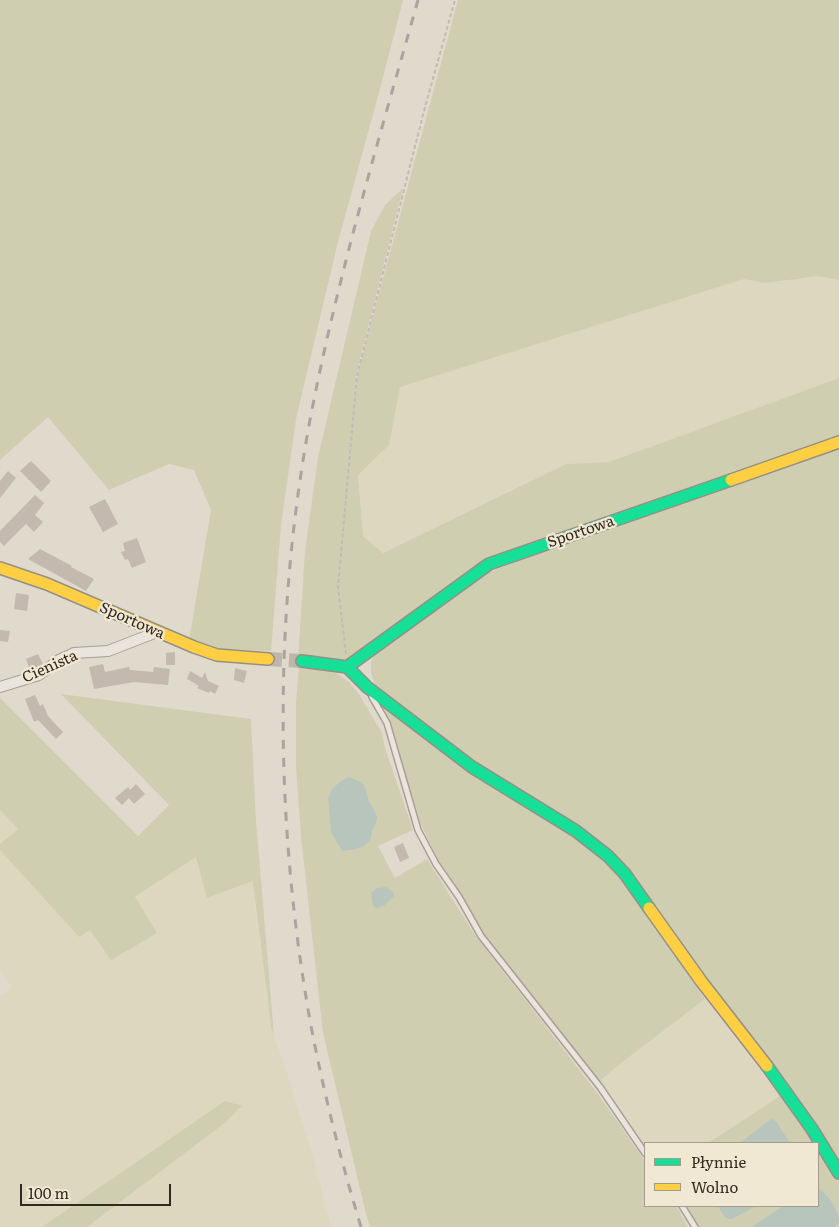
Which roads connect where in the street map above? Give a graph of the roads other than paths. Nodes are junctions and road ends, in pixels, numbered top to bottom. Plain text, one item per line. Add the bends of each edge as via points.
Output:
1 (839, 442) edge
2 (0, 568) edge
3 (157, 632) junction
4 (268, 659) tunnel mouth
5 (302, 661) tunnel mouth
6 (347, 667) junction
7 (0, 687) edge
8 (367, 688) junction
9 (644, 1151) edge
10 (839, 1173) edge
11 (683, 1207) edge
12 (695, 1227) edge

1 - 6 street, Sportowa via 489,564
2 - 3 street, Sportowa via 47,584
3 - 4 street, Sportowa via 217,655
3 - 7 street, Cienista via 108,651 74,653 39,675
5 - 6 street
6 - 8 street
8 - 9 lane via 387,723 418,830 436,864 481,936 600,1087
8 - 10 street via 472,767 576,831 608,856 625,874 701,981 774,1075
11 - 12 lane

